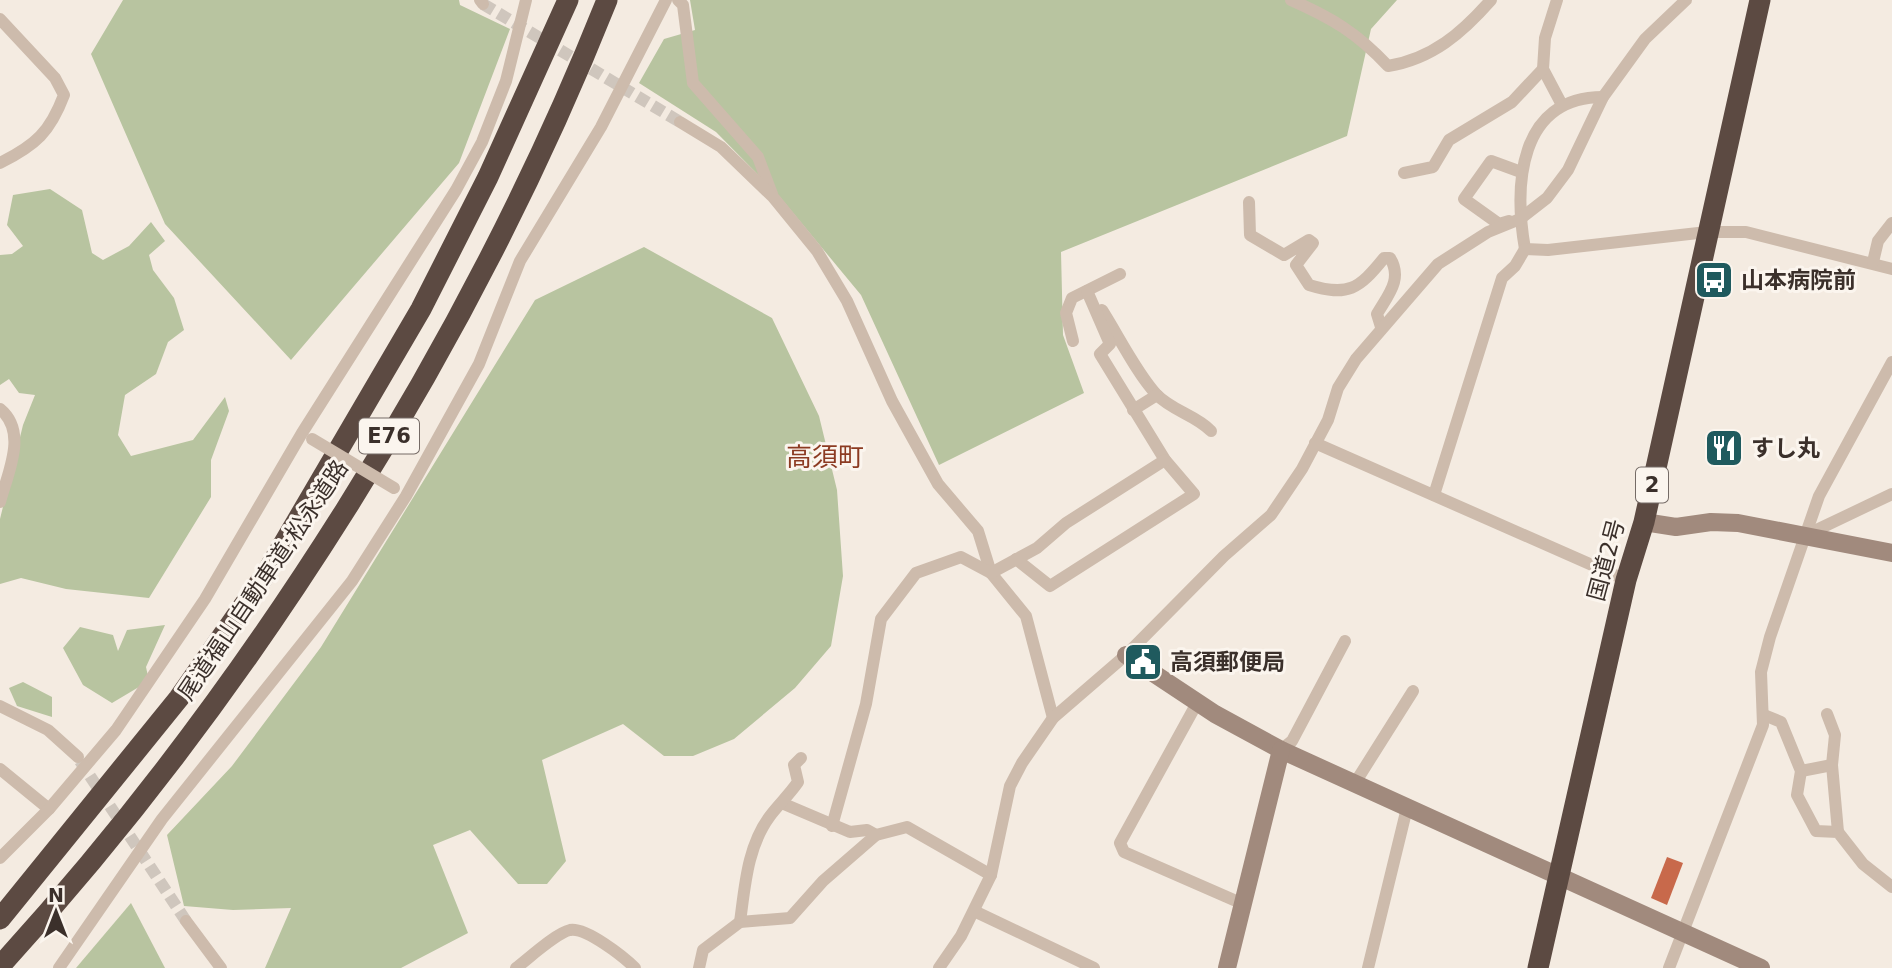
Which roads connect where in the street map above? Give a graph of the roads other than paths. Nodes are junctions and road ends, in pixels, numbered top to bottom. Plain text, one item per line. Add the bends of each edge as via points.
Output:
1 (526, 0) edge
2 (568, 0) edge
3 (607, 0) edge
4 (666, 0) edge
5 (678, 0) edge
6 (1291, 0) edge
7 (1491, 0) edge
8 (1557, 0) edge
9 (1686, 0) edge
10 (1760, 0) edge
11 (0, 19) edge
12 (1544, 69) junction
13 (1602, 97) junction
14 (1562, 105) junction
15 (680, 122) tunnel mouth
16 (0, 163) edge
17 (1521, 172) junction
18 (1405, 173) dead end
19 (774, 197) junction
20 (1250, 202) dead end
21 (1520, 219) junction
22 (1892, 223) edge
23 (1707, 232) junction
24 (1524, 249) junction
25 (1873, 262) junction
26 (1892, 269) edge
27 (1120, 274) dead end
28 (1091, 290) junction
29 (1381, 327) junction
30 (1073, 341) dead end
31 (1892, 362) edge
32 (1157, 395) junction
33 (0, 409) edge
34 (1133, 410) junction
35 (1211, 431) dead end
36 (307, 436) junction
37 (1315, 443) junction
38 (1165, 460) junction
39 (1892, 494) edge
40 (1434, 495) junction
41 (406, 496) junction
42 (0, 502) edge
43 (1644, 522) junction
44 (1806, 535) junction
45 (1892, 554) edge
46 (1016, 559) junction
47 (991, 573) junction
48 (1626, 580) junction
49 (1345, 641) dead end
50 (1126, 655) junction
51 (1413, 691) dead end
52 (1197, 703) junction
53 (3, 714) edge
54 (1827, 714) dead end
55 (1764, 715) junction
56 (1053, 718) junction
57 (1281, 750) junction
58 (78, 757) tunnel mouth
59 (801, 758) dead end
60 (1832, 765) junction
61 (0, 769) edge
62 (1801, 771) junction
63 (1355, 782) junction
64 (784, 804) junction
65 (1407, 808) junction
66 (49, 809) junction
67 (84, 816) junction
68 (832, 826) junction
69 (1838, 832) junction
70 (876, 835) junction
71 (112, 837) junction
72 (0, 858) edge
73 (991, 875) junction
74 (1560, 875) junction
75 (1892, 887) edge
76 (0, 902) edge
77 (1243, 904) junction
78 (974, 911) junction
79 (0, 919) edge
80 (186, 921) tunnel mouth
81 (740, 922) junction
82 (1684, 931) junction
83 (0, 966) edge
84 (13, 968) edge
85 (59, 968) edge
86 (222, 968) edge
87 (516, 968) edge
88 (635, 968) edge
89 (699, 968) edge
90 (939, 968) edge
91 (1094, 968) edge
92 (1227, 968) edge
93 (1368, 968) edge
94 (1538, 968) edge
95 (1669, 968) edge
96 (1761, 968) edge

1 - 36 street via 506,81 482,142
2 - 67 highway, 尾道福山自動車道;松永道路 / E76 via 488,177 355,426 267,572 187,687
3 - 71 highway, 尾道福山自動車道;松永道路 / E76 via 524,190 386,441 294,588
4 - 41 street via 601,127 520,261 479,364
5 - 19 street via 683,5 693,83 758,157
6 - 7 street via 1339,21 1388,66 1439,48 1465,31
8 - 12 street via 1545,38
9 - 13 street via 1645,40
10 - 23 highway, 国道2号 / 2
11 - 16 street via 55,78 64,95 54,122 26,150
12 - 14 street
12 - 18 street via 1513,102 1449,140 1433,167
13 - 14 street via 1583,97
13 - 21 street via 1568,170 1547,198
14 - 17 street via 1536,130
15 - 19 street via 721,147
17 - 21 street
17 - 21 street via 1491,161 1464,199 1499,223
19 - 47 street via 817,251 847,301 892,401 938,484 978,531
20 - 29 street via 1250,235 1284,256 1308,240 1313,243 1296,265 1308,285 1345,292 1358,286 1384,258 1390,258 1396,269 1395,282 1377,314
21 - 24 street
21 - 29 street via 1488,232 1438,264
22 - 25 street via 1878,241
23 - 24 street
23 - 25 street via 1746,232
23 - 43 highway, 国道2号 / 2
24 - 40 street via 1502,278
25 - 26 street
27 - 28 street
28 - 30 street via 1072,298 1066,313
28 - 32 street
28 - 34 street via 1111,344 1100,354
29 - 37 street via 1338,388
31 - 44 street via 1819,496
32 - 34 street
32 - 35 street
33 - 42 street via 14,425 15,447
34 - 38 street
36 - 41 street, bridge
36 - 66 street via 116,730
37 - 40 street
37 - 50 street via 1271,515
38 - 46 street
38 - 46 street via 1194,495 1050,586
39 - 44 street
40 - 48 street
41 - 85 street via 352,581 162,819
43 - 44 street via 1676,527 1738,523
43 - 48 highway, 国道2号 / 2
44 - 45 street
44 - 55 street via 1770,637 1762,672
46 - 47 street
47 - 56 street via 1026,616
47 - 68 street via 961,557 941,562 916,573 881,619 866,704
48 - 74 highway, 国道2号 / 2
49 - 57 street via 1292,741
50 - 52 street
50 - 56 street
51 - 63 street
52 - 57 street
52 - 77 street via 1120,843 1124,852
53 - 58 street via 48,730
54 - 60 street via 1835,735
55 - 62 street via 1782,722
55 - 82 street
56 - 73 street via 1010,786
57 - 63 street
57 - 77 street
59 - 64 street via 794,765 798,782
60 - 62 street
60 - 69 street
61 - 66 street
62 - 69 street via 1797,795 1802,809 1816,831
63 - 65 street
64 - 68 street
64 - 81 street via 770,816 748,862
65 - 74 street
65 - 93 street
66 - 72 street
67 - 76 highway
67 - 79 highway, 尾道福山自動車道;松永道路 / E76
68 - 70 street
69 - 75 street via 1863,864
70 - 73 street via 907,827
70 - 81 street via 823,881 790,918
71 - 83 highway, 尾道福山自動車道;松永道路 / E76
71 - 84 highway
73 - 78 street
74 - 82 street
74 - 94 highway, 国道2号 / 2
77 - 92 street
78 - 90 street
78 - 91 street
80 - 86 street
81 - 89 street via 703,950
82 - 95 street
82 - 96 street
87 - 88 street via 568,930 579,931 623,955

